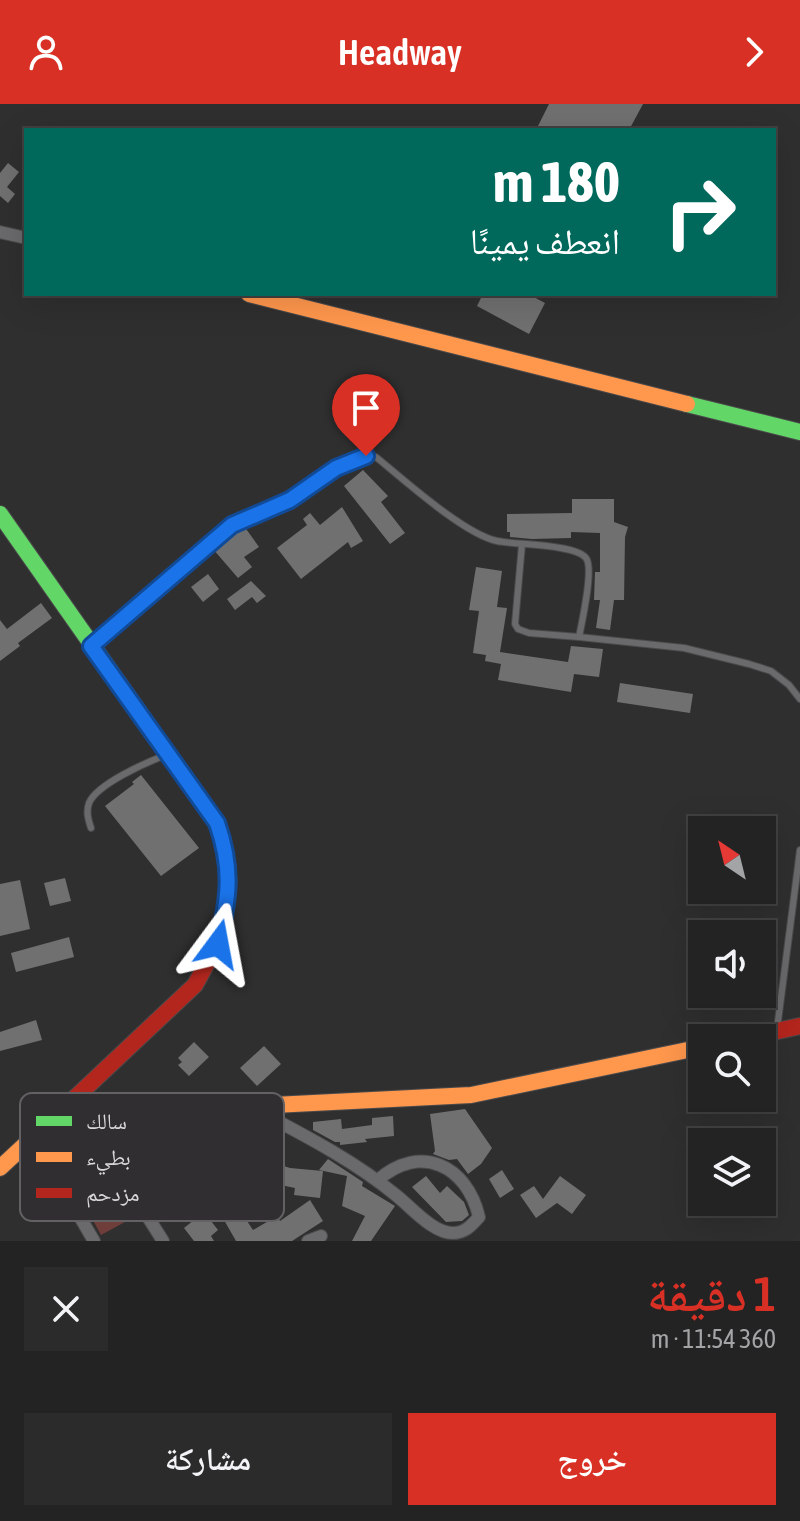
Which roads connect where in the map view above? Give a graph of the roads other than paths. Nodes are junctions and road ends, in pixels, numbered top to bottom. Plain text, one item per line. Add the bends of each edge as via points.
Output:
1 (0, 232) edge
2 (24, 238) edge
3 (257, 296) edge
4 (800, 432) edge
5 (0, 514) edge
6 (522, 544) junction
7 (579, 637) junction
8 (91, 646) junction
9 (800, 699) edge
10 (169, 753) junction
11 (91, 828) dead end
12 (800, 850) edge
13 (800, 1026) edge
14 (777, 1031) joint
15 (688, 1050) edge
16 (80, 1093) edge
17 (284, 1103) edge
18 (284, 1125) edge
19 (20, 1149) edge
20 (0, 1168) edge
21 (378, 1180) junction
22 (82, 1221) edge
23 (150, 1221) edge
24 (94, 1241) edge
25 (163, 1241) edge

1 - 2 street
3 - 4 street
5 - 8 street
6 - 7 lane via 571,550 588,560
6 - 7 lane via 518,629
6 - 8 lane via 474,532 376,457 353,459 290,500 232,525
7 - 9 lane via 684,648 749,664 771,671
8 - 10 street
10 - 11 lane via 101,788 90,799
10 - 16 street via 217,823 228,853 229,898 218,944 195,985
12 - 14 lane
13 - 14 street
15 - 17 street via 471,1095
18 - 21 street
19 - 20 street
21 - 21 street via 436,1228 453,1233 469,1229 479,1217 465,1188 440,1163 427,1160 393,1167
22 - 24 street
23 - 25 street

